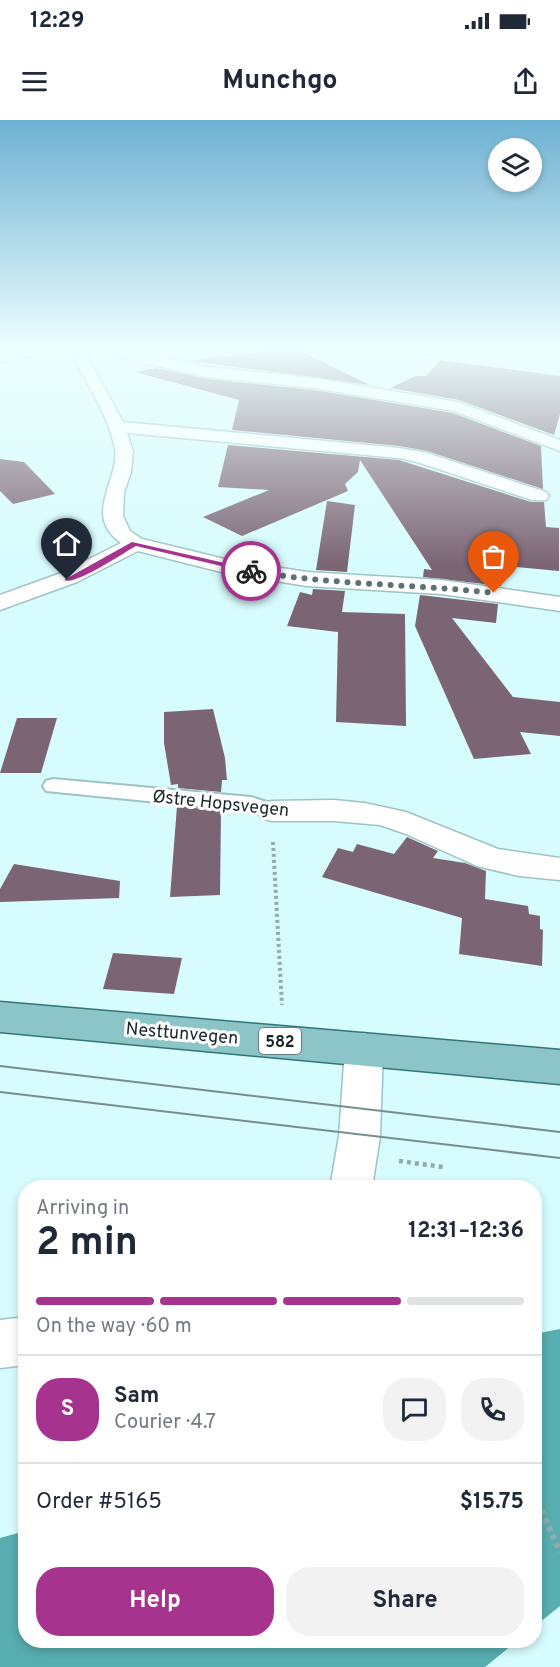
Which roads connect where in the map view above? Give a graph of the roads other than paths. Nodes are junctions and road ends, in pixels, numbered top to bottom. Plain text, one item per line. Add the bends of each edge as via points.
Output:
1 (114, 421) edge
2 (493, 421) edge
3 (117, 427) junction
4 (558, 447) edge
5 (539, 496) dead end
6 (135, 543) junction
7 (0, 603) edge
8 (560, 604) edge
9 (53, 786) dead end
10 (272, 811) joint
11 (560, 869) edge
12 (0, 1017) edge
13 (364, 1048) junction
14 (560, 1067) edge
15 (353, 1180) edge
16 (18, 1342) edge
17 (0, 1344) edge

1 - 3 street
2 - 4 street
3 - 5 street via 399,453
3 - 6 street via 124,452 113,516 121,534
6 - 7 street via 67,580
6 - 8 street via 229,567 297,578 441,587
9 - 10 lane, Østre Hopsvegen via 251,804
10 - 11 street, Østre Hopsvegen via 363,812 414,826 480,855
12 - 13 main road, Nesttunvegen / 582
13 - 14 main road, Nesttunvegen / 582
13 - 15 street
16 - 17 street

